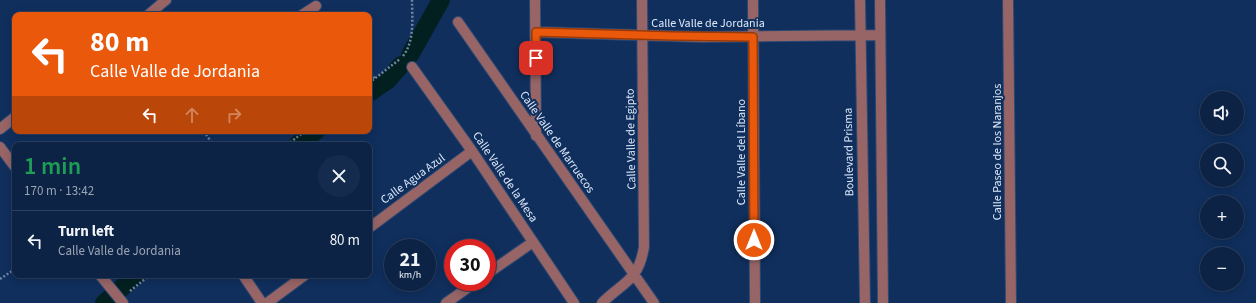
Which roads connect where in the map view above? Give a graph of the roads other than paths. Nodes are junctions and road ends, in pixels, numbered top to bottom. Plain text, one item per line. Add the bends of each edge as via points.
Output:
1 (166, 0) edge
2 (535, 0) edge
3 (642, 0) edge
4 (753, 0) edge
5 (860, 0) edge
6 (880, 0) edge
7 (1008, 0) edge
8 (316, 6) dead end
9 (152, 12) edge
10 (307, 12) edge
11 (458, 22) dead end
12 (536, 32) junction
13 (880, 35) junction
14 (643, 36) junction
15 (860, 36) junction
16 (753, 37) junction
17 (412, 67) dead end
18 (12, 120) edge
19 (0, 129) edge
20 (536, 136) junction
21 (0, 147) edge
22 (472, 151) junction
23 (12, 163) edge
24 (372, 226) edge
25 (534, 242) junction
26 (496, 268) edge
27 (635, 276) junction
28 (103, 278) edge
29 (245, 278) edge
30 (301, 278) edge
31 (463, 291) edge
32 (122, 301) edge
33 (262, 303) edge
34 (267, 303) edge
35 (446, 303) edge
36 (574, 303) edge
37 (602, 303) edge
38 (654, 303) edge
39 (754, 303) edge
40 (865, 303) edge
41 (883, 303) edge
42 (1011, 303) edge

1 - 9 street
2 - 12 street
3 - 14 street, Calle Valle de Egipto
4 - 16 street, Calle Valle del Líbano
5 - 15 street, Boulevard Prisma
6 - 13 street
7 - 42 street, Calle Paseo de los Naranjos
8 - 10 street
11 - 20 street, Calle Valle de Marruecos
12 - 14 street, Calle Valle de Jordania
12 - 20 street
13 - 15 street, Calle Valle de Jordania
13 - 41 street
14 - 16 street, Calle Valle de Jordania
14 - 27 street, Calle Valle de Egipto via 644,247
15 - 16 street, Calle Valle de Jordania
15 - 40 street, Boulevard Prisma
16 - 39 street, Calle Valle del Líbano
17 - 22 street, Calle Valle de la Mesa
18 - 19 street
20 - 27 street, Calle Valle de Marruecos
21 - 23 street
22 - 24 street, Calle Agua Azul
22 - 25 street, Calle Valle de la Mesa
25 - 26 street
25 - 36 street, Calle Valle de la Mesa
27 - 37 street
27 - 38 street, Calle Valle de Marruecos
28 - 32 street
29 - 33 street
30 - 34 street
31 - 35 street

